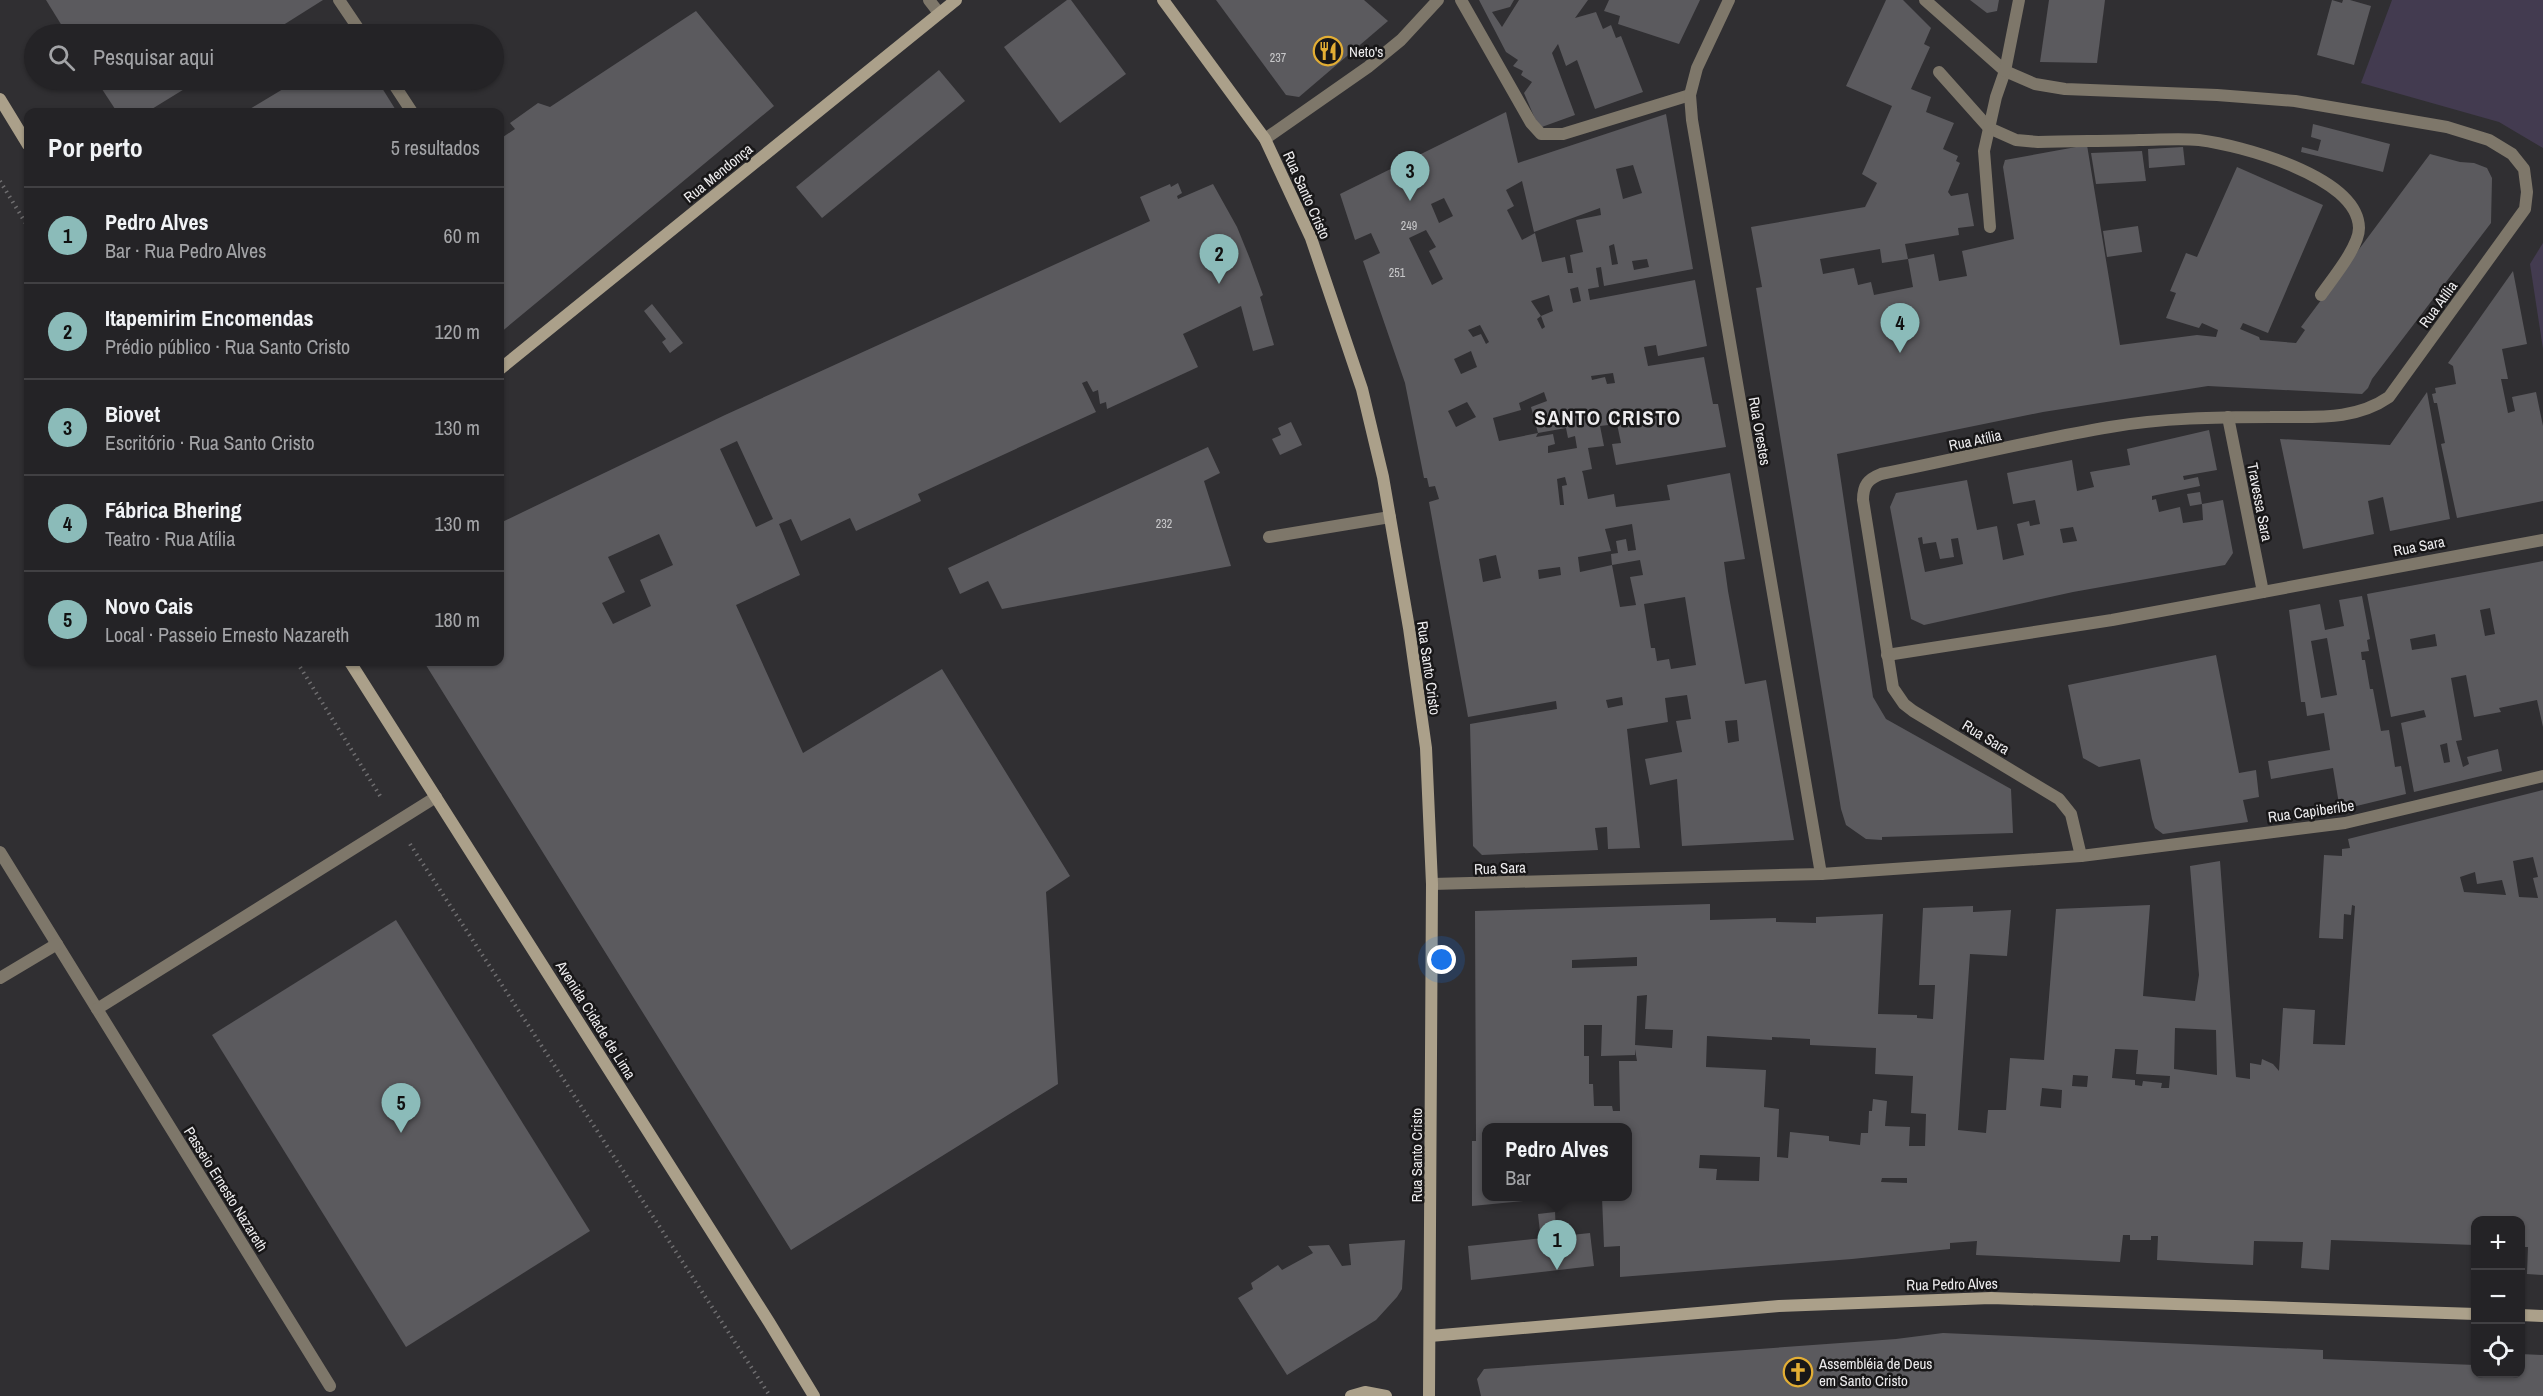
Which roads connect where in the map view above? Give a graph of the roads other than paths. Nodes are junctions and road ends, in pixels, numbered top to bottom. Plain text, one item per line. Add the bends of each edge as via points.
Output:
1 (339, 0) edge
2 (929, 0) edge
3 (956, 0) edge
4 (1163, 0) edge
5 (1438, 0) edge
6 (1461, 0) edge
7 (1729, 0) edge
8 (1925, 0) edge
9 (2019, 0) edge
10 (939, 13) junction
11 (355, 24) edge
12 (2005, 71) junction
13 (1939, 72) dead end
14 (398, 90) edge
15 (1689, 95) junction
16 (0, 99) edge
17 (409, 108) edge
18 (1989, 128) junction
19 (24, 138) edge
20 (1265, 139) junction
21 (1990, 227) dead end
22 (2321, 295) dead end
23 (504, 366) edge
24 (2228, 417) junction
25 (1390, 517) junction
26 (1269, 537) dead end
27 (2543, 540) edge
28 (2263, 592) junction
29 (1887, 655) junction
30 (353, 666) edge
31 (2543, 776) edge
32 (436, 797) junction
33 (0, 852) edge
34 (2080, 856) junction
35 (1821, 874) junction
36 (1432, 884) junction
37 (57, 944) junction
38 (0, 978) edge
39 (97, 1009) junction
40 (2471, 1314) edge
41 (2525, 1315) edge
42 (2543, 1316) edge
43 (1430, 1335) junction
44 (330, 1386) dead end
45 (814, 1396) edge
46 (1351, 1396) edge
47 (1386, 1396) edge
48 (1429, 1396) edge

1 - 11 street
2 - 10 street
3 - 10 main road, Rua Mendonça
4 - 20 main road, Rua Santo Cristo
5 - 20 street via 1401,40 1368,67
6 - 15 street via 1525,114 1541,134 1563,134
7 - 15 street, Rua Orestes via 1697,68
8 - 12 street, Rua Atília
9 - 12 street
10 - 23 main road, Rua Mendonça
12 - 18 street
12 - 24 street, Rua Atília via 2035,84 2065,90 2295,101 2448,127 2489,140 2512,154 2524,169 2528,192 2525,210 2389,397 2374,408 2357,413
13 - 18 street
14 - 17 street
15 - 35 street, Rua Orestes
16 - 19 main road
18 - 21 street via 1984,150
18 - 22 street via 2016,140 2038,142 2196,140 2229,145 2300,169 2336,189 2353,207 2359,227 2355,244
20 - 25 main road, Rua Santo Cristo via 1311,238 1362,389
24 - 28 street, Travessa Sara
24 - 29 street, Rua Atília via 2112,427 1873,477 1866,482 1863,500
25 - 26 street
25 - 36 main road, Rua Santo Cristo via 1426,748
27 - 28 street, Rua Sara
28 - 29 street, Rua Sara
29 - 34 street, Rua Sara via 1893,688 1904,704 2066,806
30 - 32 main road, Avenida Cidade de Lima
31 - 34 street, Rua Capiberibe via 2345,823
32 - 39 street
32 - 45 main road, Avenida Cidade de Lima
33 - 37 street, Passeio Ernesto Nazareth
34 - 35 street, Rua Sara
35 - 36 street, Rua Sara
36 - 43 main road, Rua Santo Cristo
37 - 38 street
37 - 39 street, Passeio Ernesto Nazareth
39 - 44 street, Passeio Ernesto Nazareth
40 - 43 main road, Rua Pedro Alves via 1991,1298 1779,1306
41 - 42 main road
43 - 48 main road, Rua Santo Cristo
46 - 47 main road via 1365,1392

